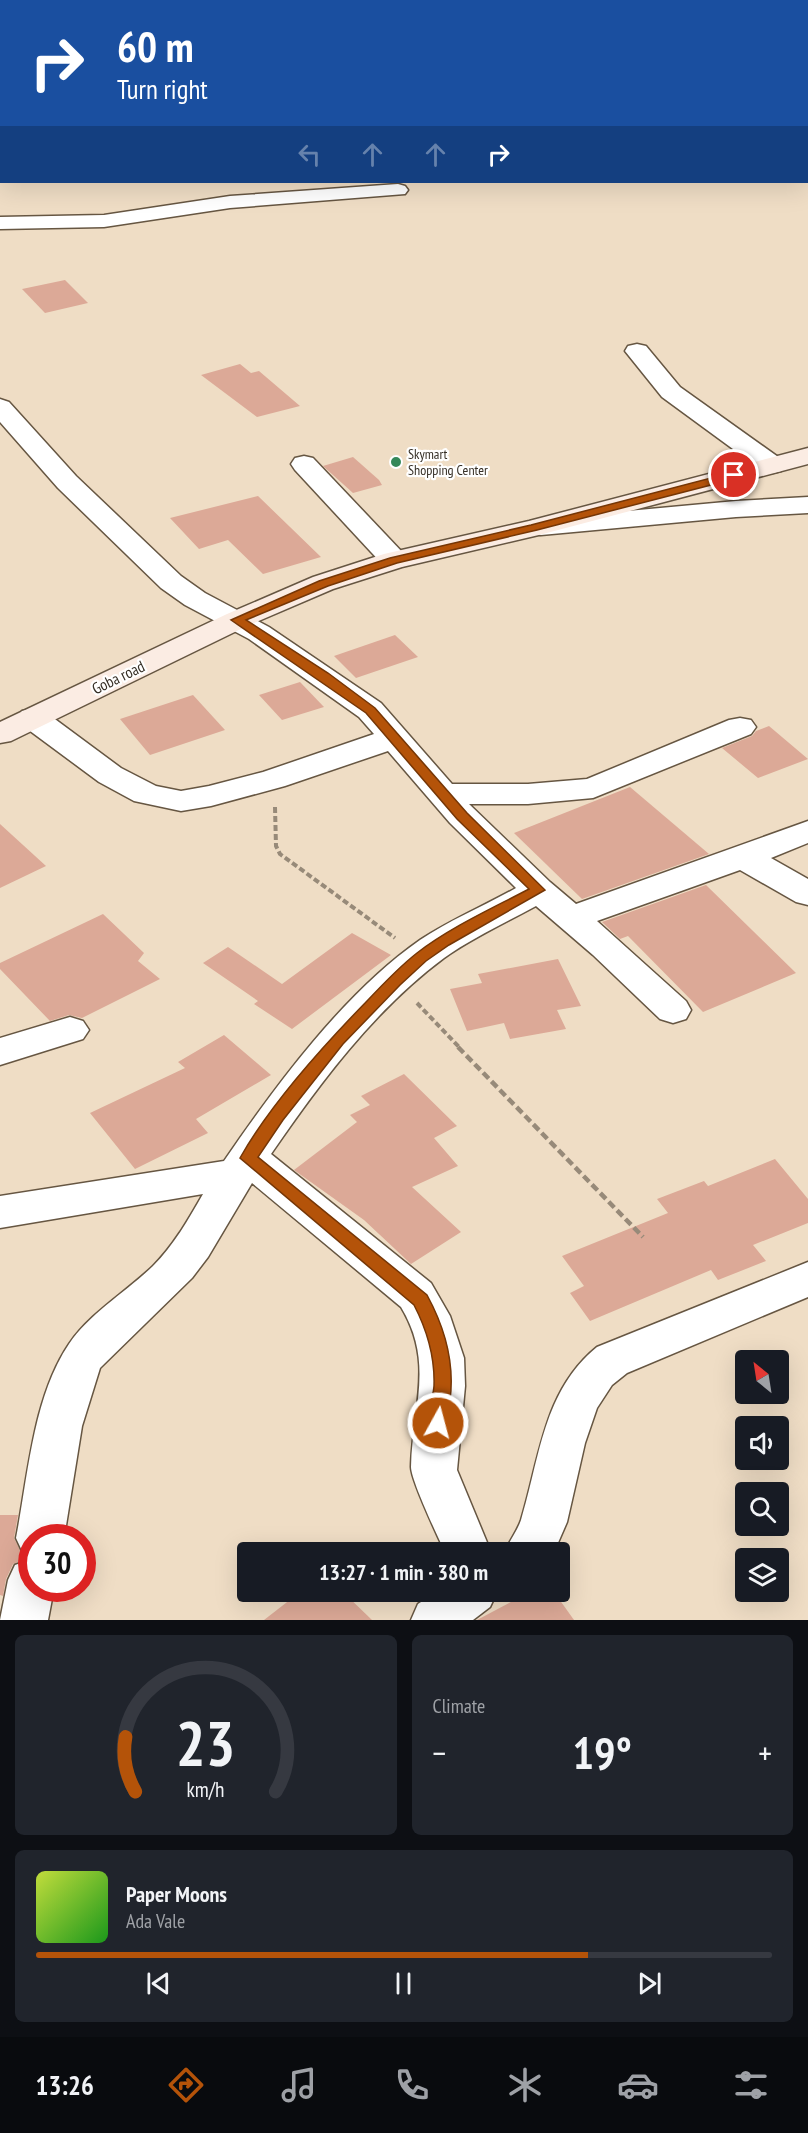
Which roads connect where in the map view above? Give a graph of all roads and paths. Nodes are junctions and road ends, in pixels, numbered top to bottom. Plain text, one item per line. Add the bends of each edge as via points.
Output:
1 (398, 190) dead end
2 (0, 223) edge
3 (637, 351) dead end
4 (4, 414) edge
5 (808, 456) edge
6 (304, 464) dead end
7 (772, 465) junction
8 (808, 505) edge
9 (533, 528) junction
10 (394, 560) junction
11 (237, 620) junction
12 (33, 718) junction
13 (740, 727) dead end
14 (0, 734) edge
15 (395, 738) junction
16 (274, 779) junction
17 (444, 794) junction
18 (808, 831) edge
19 (743, 857) junction
20 (538, 890) junction
21 (808, 894) edge
22 (571, 918) junction
23 (408, 969) junction
24 (673, 1010) dead end
25 (70, 1030) dead end
26 (0, 1052) edge
27 (242, 1166) junction
28 (0, 1212) edge
29 (643, 1237) dead end
30 (808, 1279) edge
31 (42, 1524) edge
32 (453, 1542) edge
33 (536, 1542) edge
34 (28, 1602) edge
35 (24, 1620) edge

1 - 2 street via 208,204 110,220
3 - 7 street via 671,392
4 - 11 street via 67,483 156,570 195,599
5 - 7 main road
6 - 10 street
7 - 9 main road
8 - 9 street
9 - 10 main road
10 - 11 main road via 323,583
11 - 12 main road, Goba road
11 - 15 street via 370,710
12 - 14 main road, Goba road
12 - 16 street via 110,775 146,794 194,800
13 - 17 street via 593,789
15 - 16 street
15 - 17 street
16 - 23 path via 276,846 280,854
17 - 20 street
18 - 19 street
19 - 21 street
19 - 22 street
20 - 22 street
20 - 23 street via 444,941
22 - 24 street
23 - 27 street via 338,1040
23 - 29 path via 436,1021
25 - 26 street
27 - 28 street
27 - 31 street via 185,1257 83,1359 52,1453
27 - 32 street via 416,1295 425,1308 442,1358 434,1470
30 - 33 street via 602,1367 580,1393 572,1412
34 - 35 street

